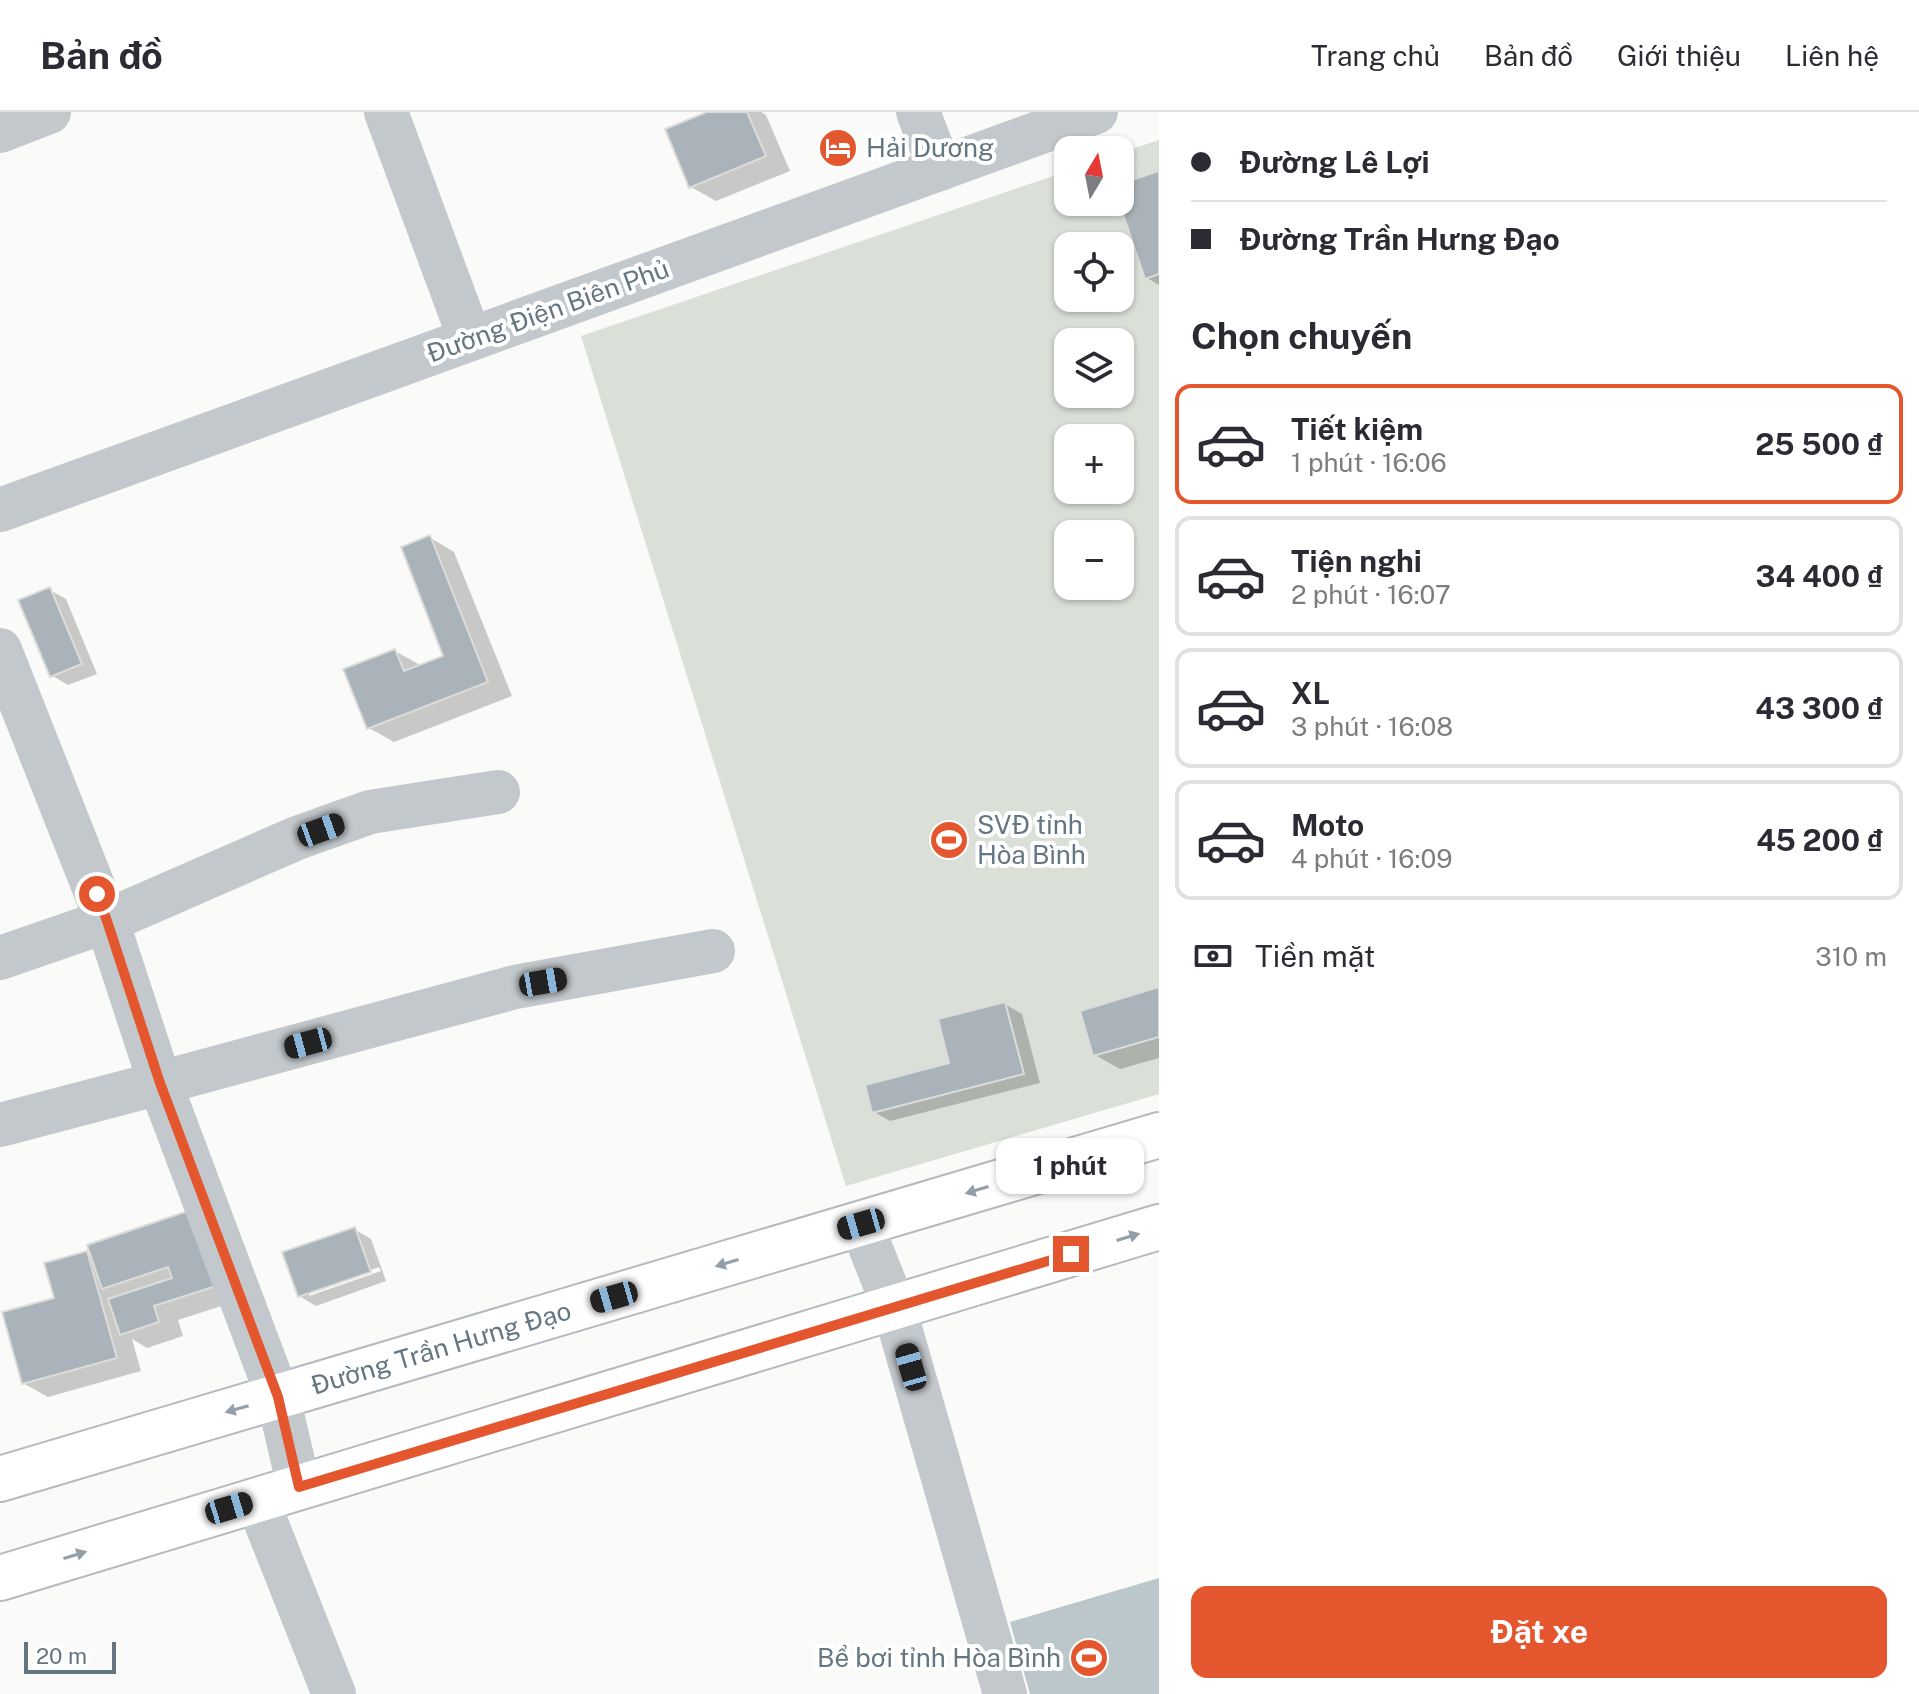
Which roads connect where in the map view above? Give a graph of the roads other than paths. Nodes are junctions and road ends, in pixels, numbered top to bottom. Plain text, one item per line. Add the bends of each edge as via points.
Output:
1 (49, 112) edge
2 (386, 112) edge
3 (918, 112) edge
4 (1096, 112) edge
5 (0, 131) edge
6 (940, 169) junction
7 (470, 339) junction
8 (0, 510) edge
9 (0, 650) edge
10 (498, 792) dead end
11 (107, 921) junction
12 (713, 951) dead end
13 (0, 958) edge
14 (160, 1083) junction
15 (0, 1125) edge
16 (1159, 1135) edge
17 (861, 1224) junction
18 (1159, 1227) edge
19 (894, 1307) junction
20 (278, 1397) junction
21 (0, 1479) edge
22 (299, 1487) junction
23 (257, 1500) junction
24 (0, 1578) edge
25 (334, 1694) edge
26 (1005, 1694) edge

1 - 5 street
2 - 7 street
3 - 6 street
4 - 6 street, Đường Điện Biên Phủ
6 - 7 street, Đường Điện Biên Phủ
7 - 8 street, Đường Điện Biên Phủ
9 - 11 street
10 - 11 street via 370,812
11 - 13 street
11 - 14 street
12 - 14 street via 515,987
14 - 15 street
14 - 20 street
16 -> 17 main road, Đường Trần Hưng Đạo
17 - 19 street
17 -> 20 main road, Đường Trần Hưng Đạo
19 -> 18 main road
19 - 22 main road
19 - 26 street
20 -> 21 main road, Đường Trần Hưng Đạo
20 - 22 street
22 - 23 main road
24 -> 23 main road
23 - 25 street

